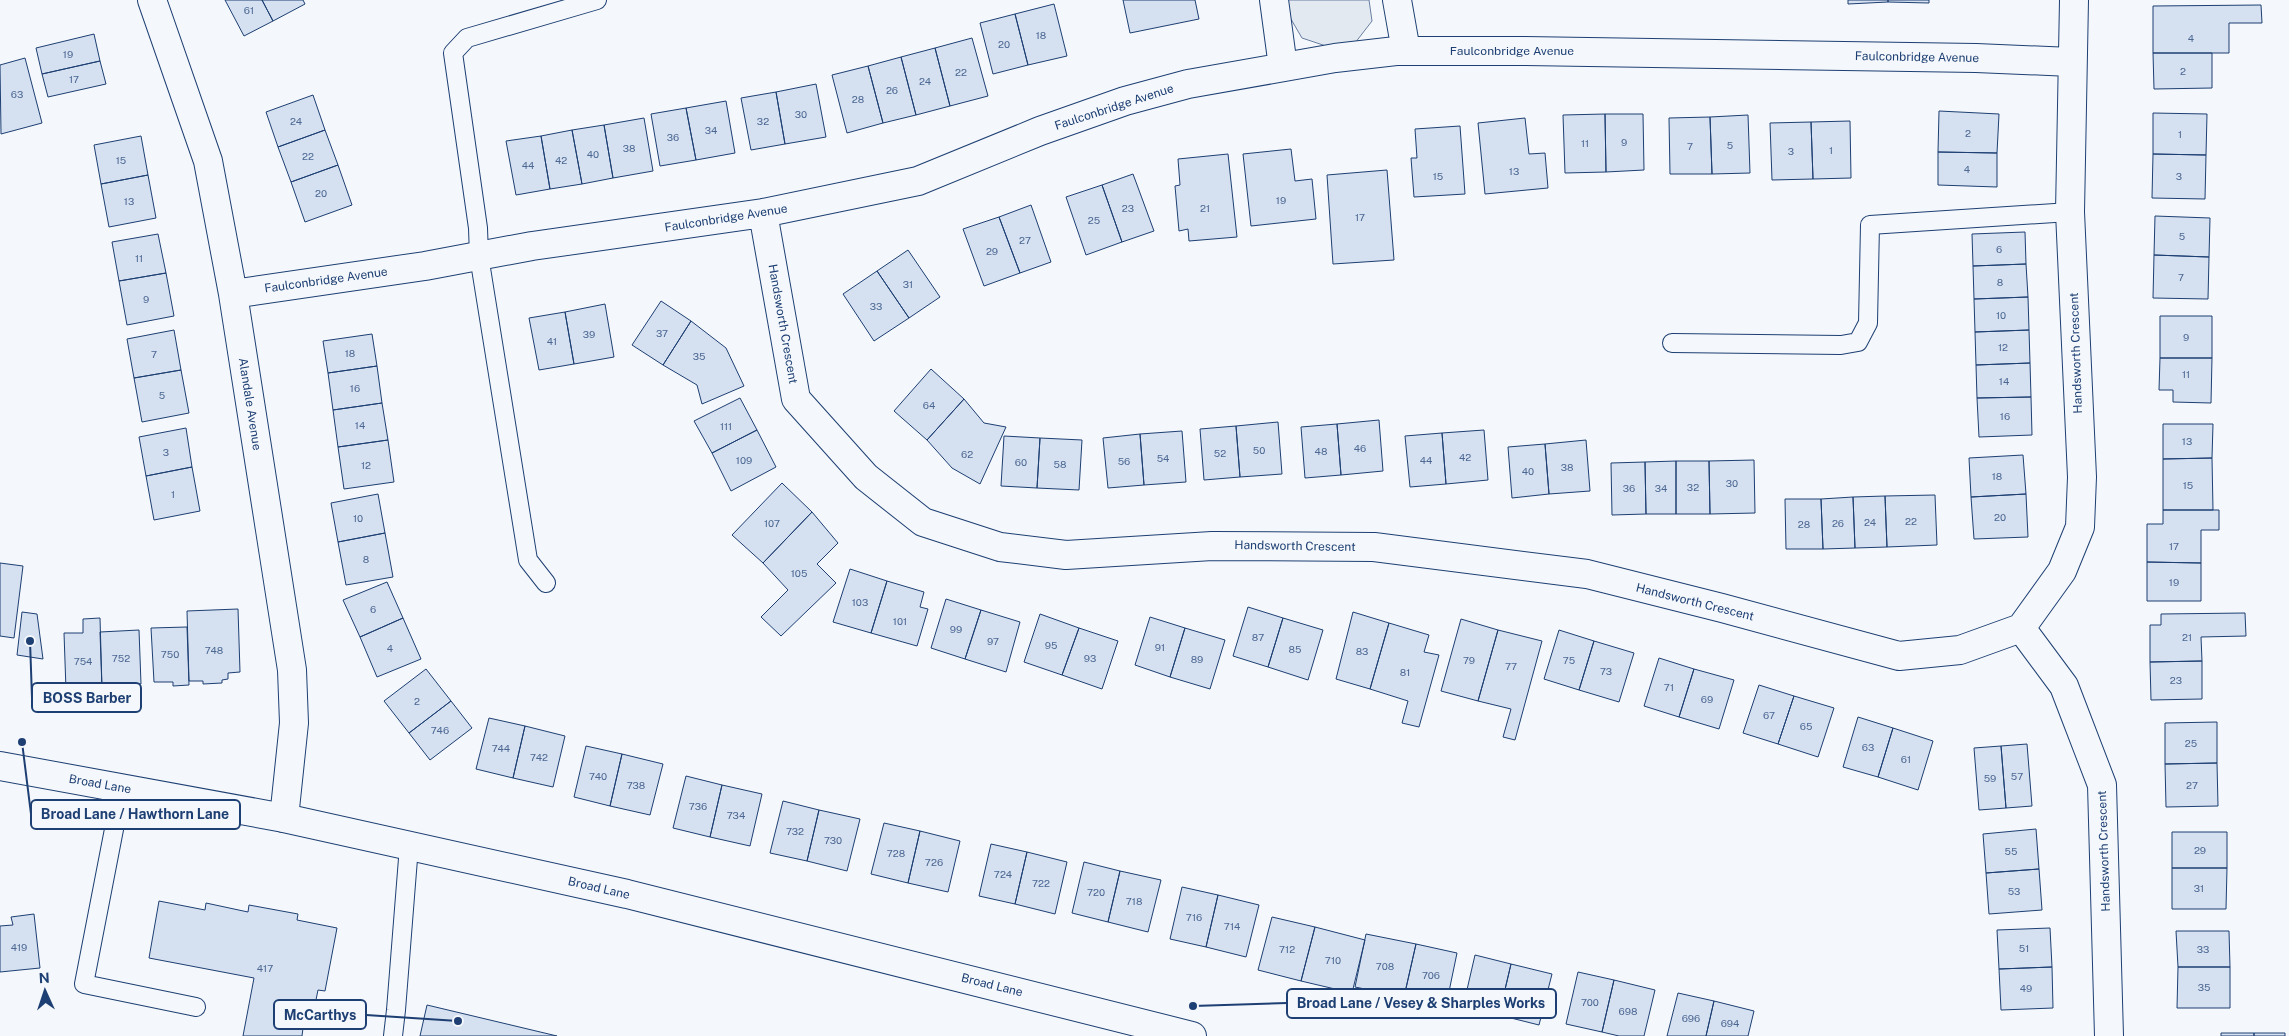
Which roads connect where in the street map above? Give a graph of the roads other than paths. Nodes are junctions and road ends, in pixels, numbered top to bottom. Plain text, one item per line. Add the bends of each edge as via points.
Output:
1 (152, 0) edge
2 (597, 0) edge
3 (1274, 0) edge
4 (1397, 0) edge
5 (2074, 0) edge
6 (1406, 51) junction
7 (2071, 62) junction
8 (1283, 67) junction
9 (2070, 212) junction
10 (763, 213) junction
11 (479, 256) junction
12 (233, 294) junction
13 (1672, 343) dead end
14 (546, 582) dead end
15 (2021, 628) junction
16 (0, 766) edge
17 (122, 788) junction
18 (284, 818) junction
19 (409, 846) junction
20 (196, 1007) dead end
21 (1135, 1029) edge
22 (392, 1036) edge
23 (1192, 1036) edge
24 (2109, 1036) edge

1 - 12 street, Alandale Avenue via 208,161
2 - 11 lane via 467,38 453,53 478,228
3 - 8 street
4 - 6 street
5 - 7 street, Handsworth Crescent
6 - 7 street, Faulconbridge Avenue
6 - 8 street, Faulconbridge Avenue
7 - 9 street, Handsworth Crescent
8 - 10 street, Faulconbridge Avenue via 1188,84 1125,101 1040,131 918,181
9 - 13 lane via 1870,225 1868,324 1858,342 1841,345
9 - 15 street, Handsworth Crescent via 2082,477 2080,527 2062,571
10 - 11 street, Faulconbridge Avenue
10 - 15 street, Handsworth Crescent via 796,399 866,477 923,522 1000,547 1066,555 1212,546 1374,547 1587,574 1899,656 1960,650
11 - 12 street, Faulconbridge Avenue
11 - 14 lane via 528,560
12 - 18 street, Alandale Avenue via 292,670 294,723
15 - 24 street, Handsworth Crescent via 2064,686 2102,785
16 - 17 street, Broad Lane
17 - 18 street, Broad Lane
17 - 20 lane via 84,984
18 - 19 street, Broad Lane
19 - 21 street, Broad Lane via 627,894
19 - 22 lane
21 - 23 street, Broad Lane

